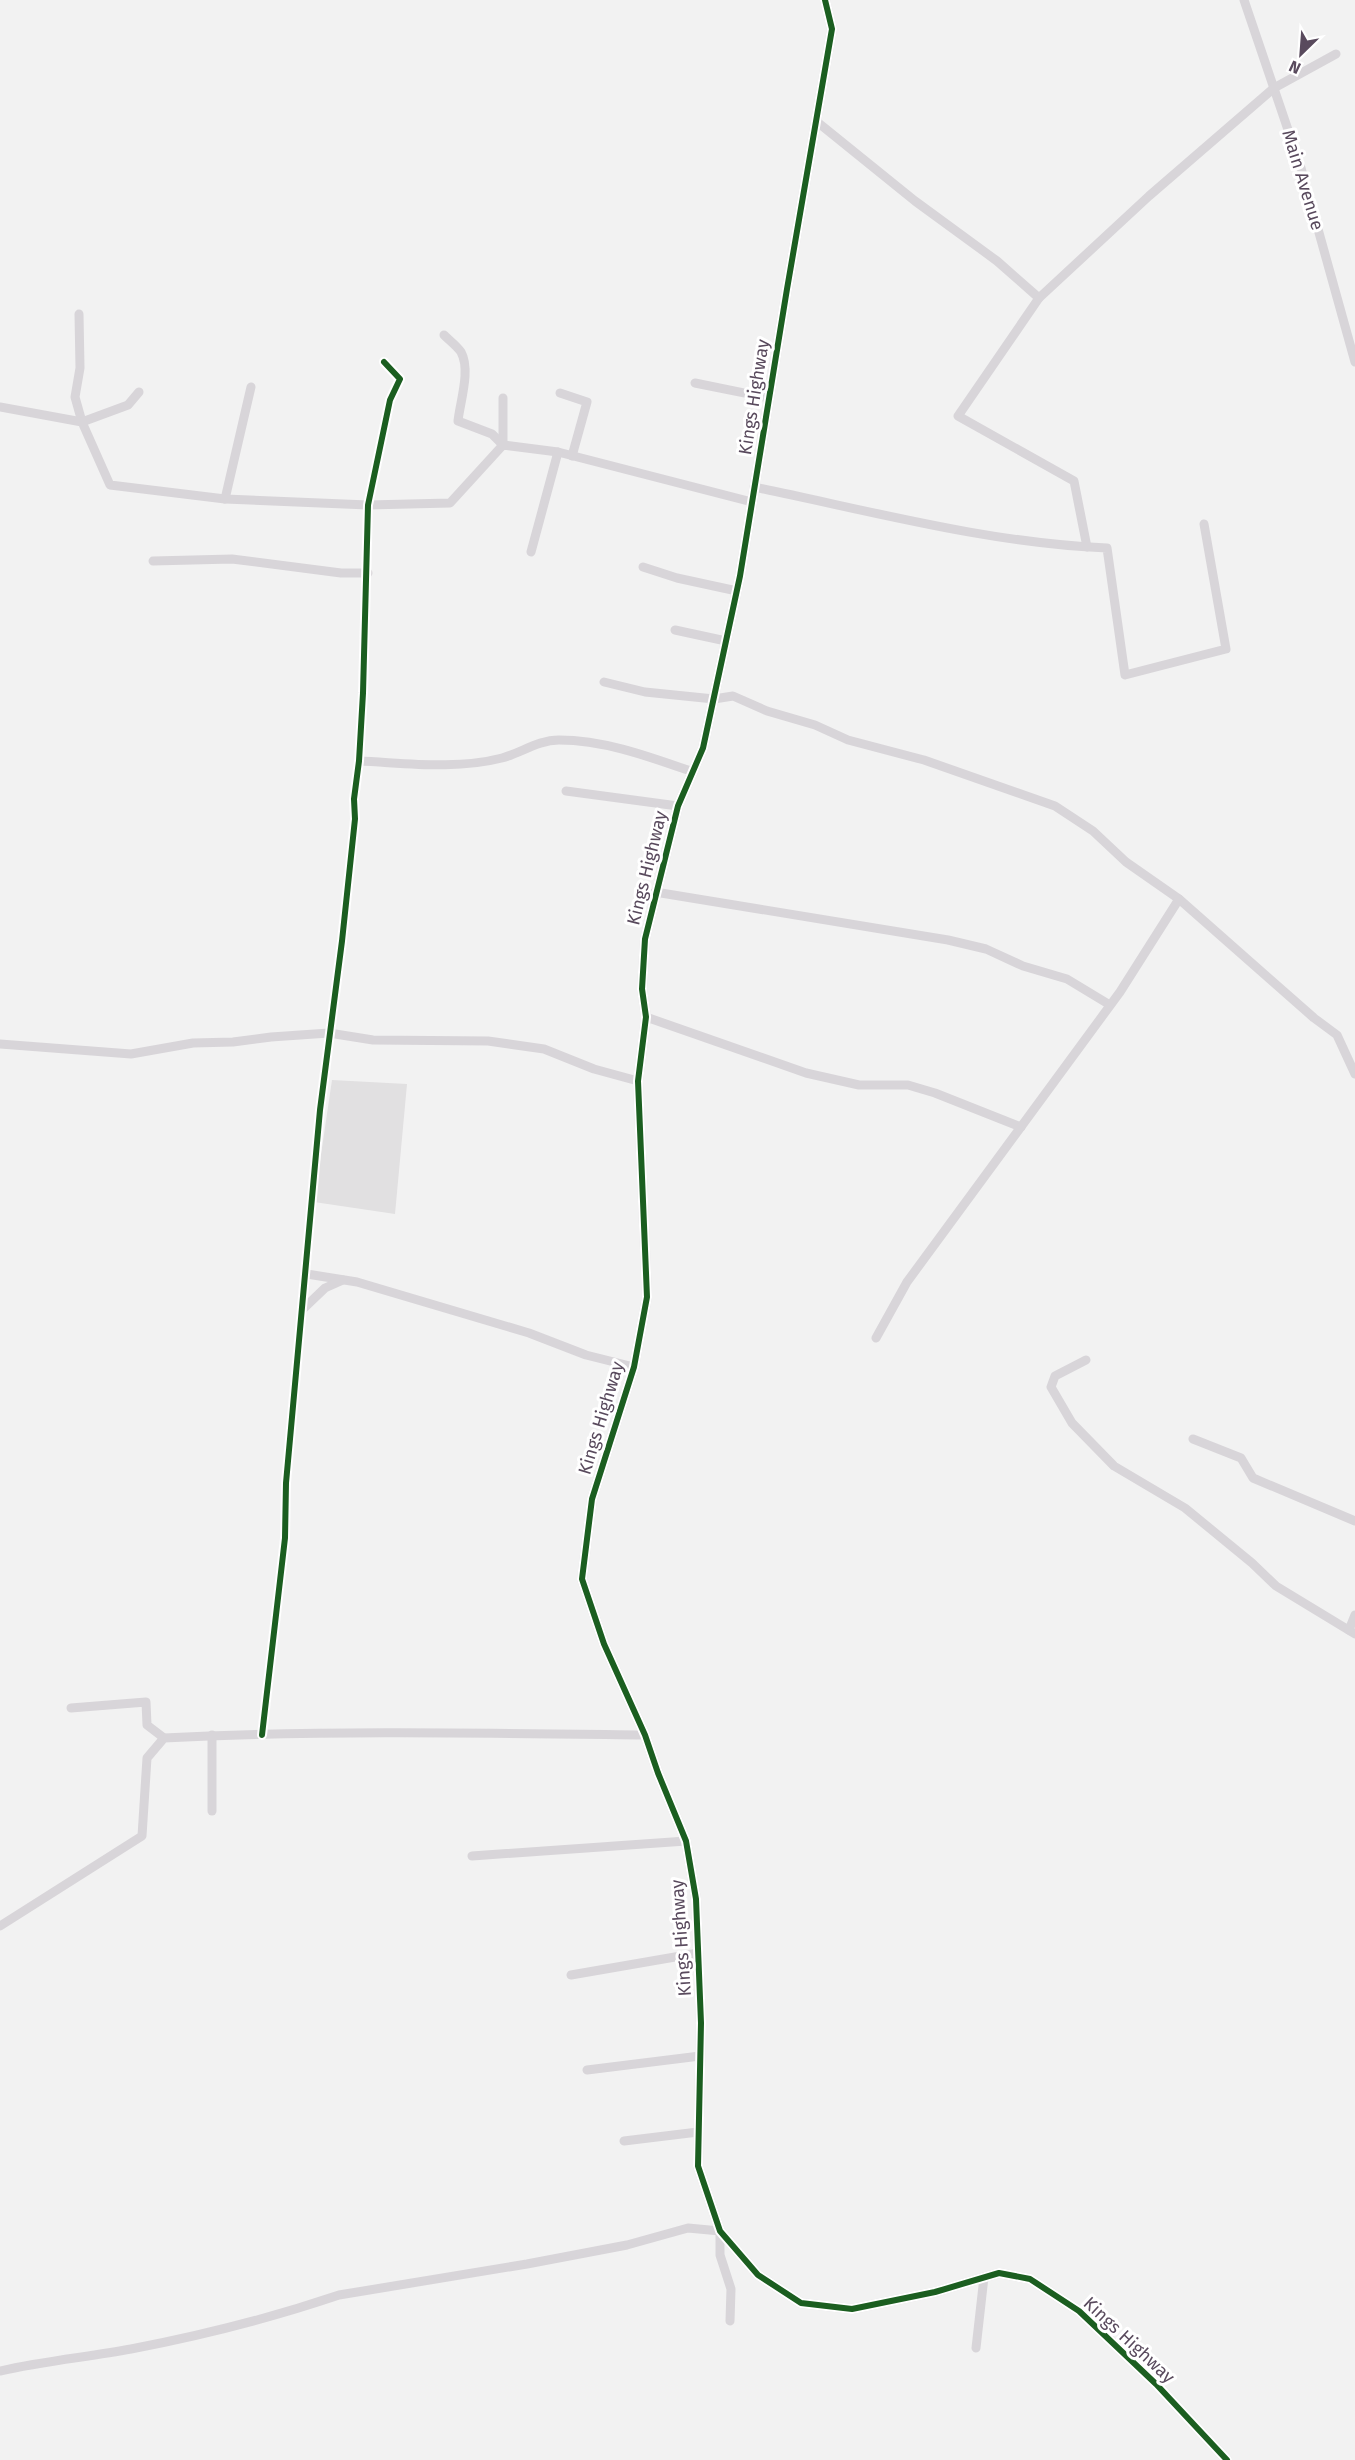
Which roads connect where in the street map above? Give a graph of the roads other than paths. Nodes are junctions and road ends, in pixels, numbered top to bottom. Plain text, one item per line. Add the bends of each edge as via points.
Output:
1 (825, 0) edge
2 (1244, 0) edge
3 (1336, 54) dead end
4 (1274, 88) junction
5 (816, 121) junction
6 (1039, 298) junction
7 (79, 314) dead end
8 (444, 335) dead end
9 (384, 362) dead end
10 (1355, 362) edge
11 (695, 382) dead end
12 (251, 387) dead end
13 (139, 392) dead end
14 (560, 393) dead end
15 (503, 398) dead end
16 (769, 398) junction
17 (0, 407) edge
18 (82, 422) junction
19 (503, 445) junction
20 (558, 452) junction
21 (572, 456) junction
22 (754, 487) junction
23 (225, 499) junction
24 (752, 502) junction
25 (368, 505) junction
26 (1204, 524) dead end
27 (1087, 547) junction
28 (531, 552) dead end
29 (153, 561) dead end
30 (643, 567) dead end
31 (368, 573) junction
32 (737, 591) junction
33 (675, 630) dead end
34 (726, 641) junction
35 (604, 682) dead end
36 (714, 699) junction
37 (359, 761) junction
38 (693, 772) junction
39 (566, 791) dead end
40 (678, 806) junction
41 (655, 892) junction
42 (1179, 899) junction
43 (1110, 1005) junction
44 (646, 1017) junction
45 (328, 1033) junction
46 (0, 1044) edge
47 (1355, 1074) edge
48 (638, 1081) junction
49 (1021, 1127) junction
50 (307, 1274) junction
51 (343, 1280) junction
52 (302, 1310) junction
53 (876, 1338) dead end
54 (1086, 1360) dead end
55 (634, 1367) junction
56 (1193, 1439) dead end
57 (1355, 1521) edge
58 (1355, 1615) edge
59 (1352, 1632) edge
60 (71, 1708) dead end
61 (212, 1735) junction
62 (262, 1735) junction
63 (645, 1735) junction
64 (164, 1738) junction
65 (212, 1811) dead end
66 (686, 1841) junction
67 (472, 1856) dead end
68 (0, 1926) edge
69 (698, 1953) junction
70 (571, 1975) dead end
71 (700, 2056) junction
72 (587, 2070) dead end
73 (698, 2132) junction
74 (624, 2141) dead end
75 (720, 2231) junction
76 (984, 2277) junction
77 (729, 2321) dead end
78 (976, 2348) dead end
79 (0, 2371) edge
80 (1220, 2458) edge

1 - 5 street, Kings Highway via 832,29
2 - 4 street, Main Avenue
3 - 4 street
4 - 6 street
4 - 10 street, Main Avenue via 1301,168
5 - 6 street
5 - 16 street, Kings Highway
6 - 27 street via 958,416 1074,481
7 - 18 street via 80,368 75,397
8 - 19 street via 462,353 466,382 458,421 492,434
9 - 25 street via 400,379 390,400
11 - 16 street
12 - 23 street
13 - 18 street via 128,405
14 - 21 street via 587,402
15 - 19 street
16 - 22 street, Kings Highway
17 - 18 street
18 - 23 street via 110,485
19 - 20 street
19 - 25 street via 450,503
20 - 21 street
20 - 28 street
21 - 24 street
22 - 24 street, Kings Highway
22 - 27 street via 987,535
23 - 25 street
24 - 32 street, Kings Highway
25 - 31 street
26 - 27 street via 1226,649 1125,675 1107,548
29 - 31 street via 232,559
30 - 32 street
31 - 37 street
32 - 34 street, Kings Highway
33 - 34 street
34 - 36 street, Kings Highway
35 - 36 street via 645,692
36 - 38 street, Kings Highway
36 - 42 street via 733,696 848,740 924,760 1054,806 1093,831 1126,862
37 - 38 street via 452,765 502,758 557,740 638,753
37 - 45 street via 342,941
38 - 40 street, Kings Highway
39 - 40 street
40 - 41 street, Kings Highway
41 - 43 street via 986,949 1023,966 1067,979
41 - 44 street, Kings Highway via 645,939 642,989
42 - 43 street
42 - 47 street via 1337,1035
43 - 49 street
44 - 48 street, Kings Highway
44 - 49 street via 806,1073 859,1085 908,1085
45 - 46 street via 193,1043 131,1054
45 - 48 street via 373,1040 488,1041 544,1049
45 - 50 street
48 - 55 street, Kings Highway via 647,1297
49 - 53 street via 907,1282
50 - 51 street
50 - 52 street
51 - 52 street via 325,1288
51 - 55 street
52 - 62 street via 286,1483 285,1538
54 - 59 street via 1055,1376 1051,1387 1072,1423 1114,1466 1185,1508 1276,1586
55 - 63 street, Kings Highway via 592,1499 582,1579 604,1644
56 - 57 street via 1241,1458 1252,1478
58 - 59 street
60 - 64 street via 146,1702 147,1725
61 - 62 street
61 - 64 street
61 - 65 street
62 - 63 street
63 - 66 street, Kings Highway
64 - 68 street via 147,1758 142,1836
66 - 67 street
66 - 69 street, Kings Highway via 696,1899
69 - 70 street
69 - 71 street, Kings Highway
71 - 72 street
71 - 73 street, Kings Highway
73 - 74 street
73 - 75 street, Kings Highway via 698,2166
75 - 76 street, Kings Highway via 758,2275 801,2302 852,2309 935,2292
75 - 77 street via 720,2255 731,2289
75 - 79 street via 688,2228 627,2245 339,2295 132,2349
76 - 78 street
76 - 80 street, Kings Highway via 999,2273 1030,2279 1079,2311 1156,2384

